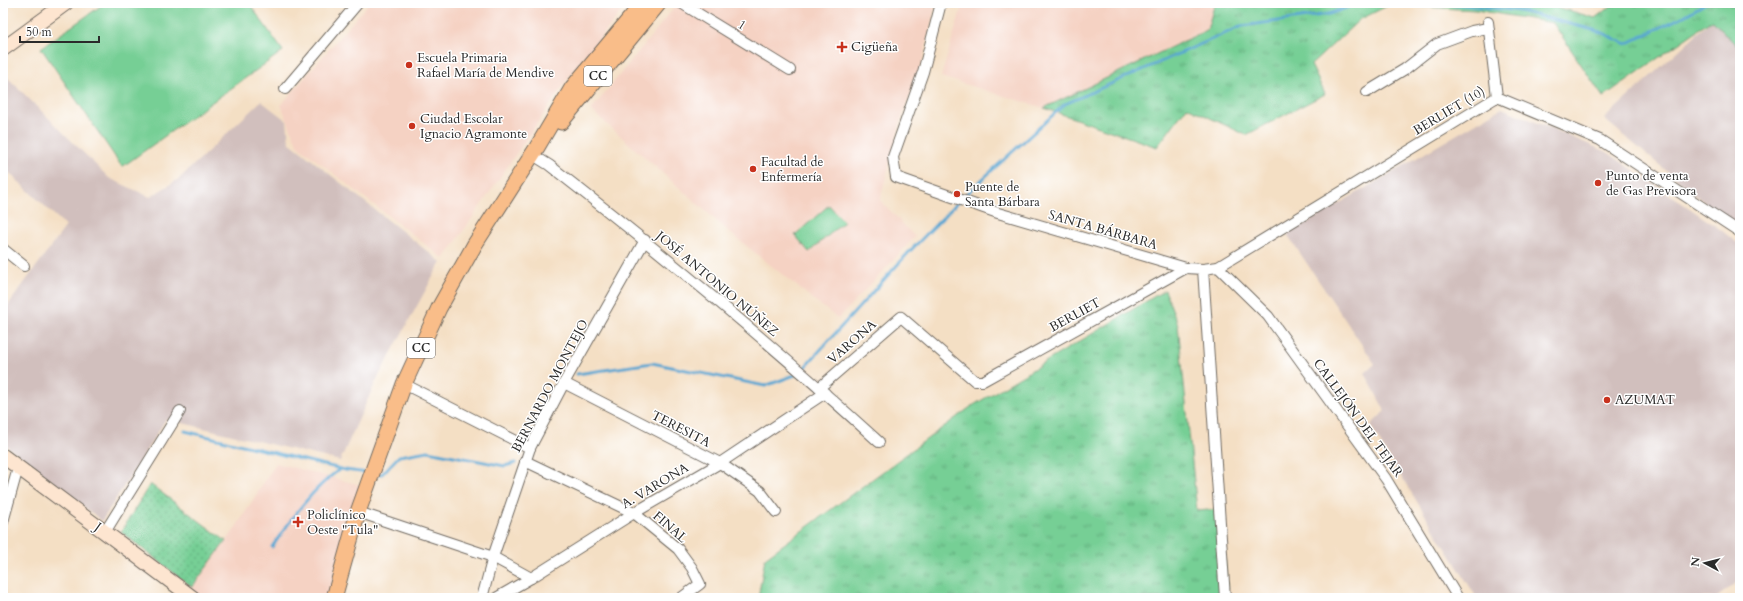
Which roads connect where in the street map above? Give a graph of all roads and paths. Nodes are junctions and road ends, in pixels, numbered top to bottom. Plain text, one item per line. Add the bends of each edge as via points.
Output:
1 (66, 3) edge
2 (358, 3) edge
3 (643, 3) edge
4 (659, 3) edge
5 (680, 3) edge
6 (941, 3) edge
7 (3, 49) edge
8 (790, 70) dead end
9 (285, 89) dead end
10 (1367, 92) dead end
11 (1497, 98) junction
12 (534, 152) junction
13 (1740, 232) edge
14 (645, 240) junction
15 (3, 249) edge
16 (24, 266) dead end
17 (1218, 267) junction
18 (1186, 268) junction
19 (1203, 269) junction
20 (901, 317) joint
21 (564, 382) junction
22 (404, 384) junction
23 (822, 390) junction
24 (180, 411) dead end
25 (879, 442) dead end
26 (530, 448) junction
27 (3, 456) edge
28 (524, 461) junction
29 (720, 463) junction
30 (18, 468) junction
31 (358, 512) junction
32 (776, 512) dead end
33 (634, 513) junction
34 (3, 522) edge
35 (105, 532) junction
36 (493, 557) junction
37 (531, 578) junction
38 (193, 598) edge
39 (334, 598) edge
40 (482, 598) edge
41 (496, 598) edge
42 (681, 598) edge
43 (1225, 598) edge
44 (1458, 598) edge

1 - 7 main road
2 - 9 street
3 - 12 main road, CC via 572,88
4 - 12 main road, CC
5 - 8 street, 1
6 - 18 street, SANTA BÁRBARA via 923,72 893,158 896,177 998,213
10 - 11 street via 1405,70 1437,44 1488,24
11 - 13 street, BERLIET (10) via 1600,140
11 - 17 street, BERLIET (10)
12 - 14 street, JOSÉ ANTONIO NÚÑEZ
12 - 22 main road, CC via 475,244 439,308
14 - 21 street, BERNARDO MONTEJO
14 - 23 street, JOSÉ ANTONIO NÚÑEZ
15 - 16 street
17 - 19 street, SANTA BÁRBARA
17 - 44 street, CALLEJÓN DEL TEJAR via 1268,316 1382,473
18 - 19 street, SANTA BÁRBARA
18 - 20 street, BERLIET via 983,381 975,381
19 - 43 street
20 - 23 street, VARONA
21 - 26 street, BERNARDO MONTEJO
21 - 29 street, TERESITA
22 - 26 street
22 - 31 main road, CC
23 - 25 street, JOSÉ ANTONIO NÚÑEZ
23 - 29 street, A. VARONA
24 - 35 street
26 - 28 street, BERNARDO MONTEJO
27 - 30 main road, J
28 - 33 street, FINAL
28 - 36 street, BERNARDO MONTEJO
29 - 32 street, TERESITA via 760,491
29 - 33 street, A. VARONA
30 - 34 street
30 - 35 main road, J
31 - 36 street
31 - 39 main road, CC
33 - 37 street, A. VARONA
33 - 42 street, FINAL via 678,550 692,568 700,584
35 - 38 main road, J
36 - 37 street
36 - 40 street, BERNARDO MONTEJO
37 - 41 street, A. VARONA

